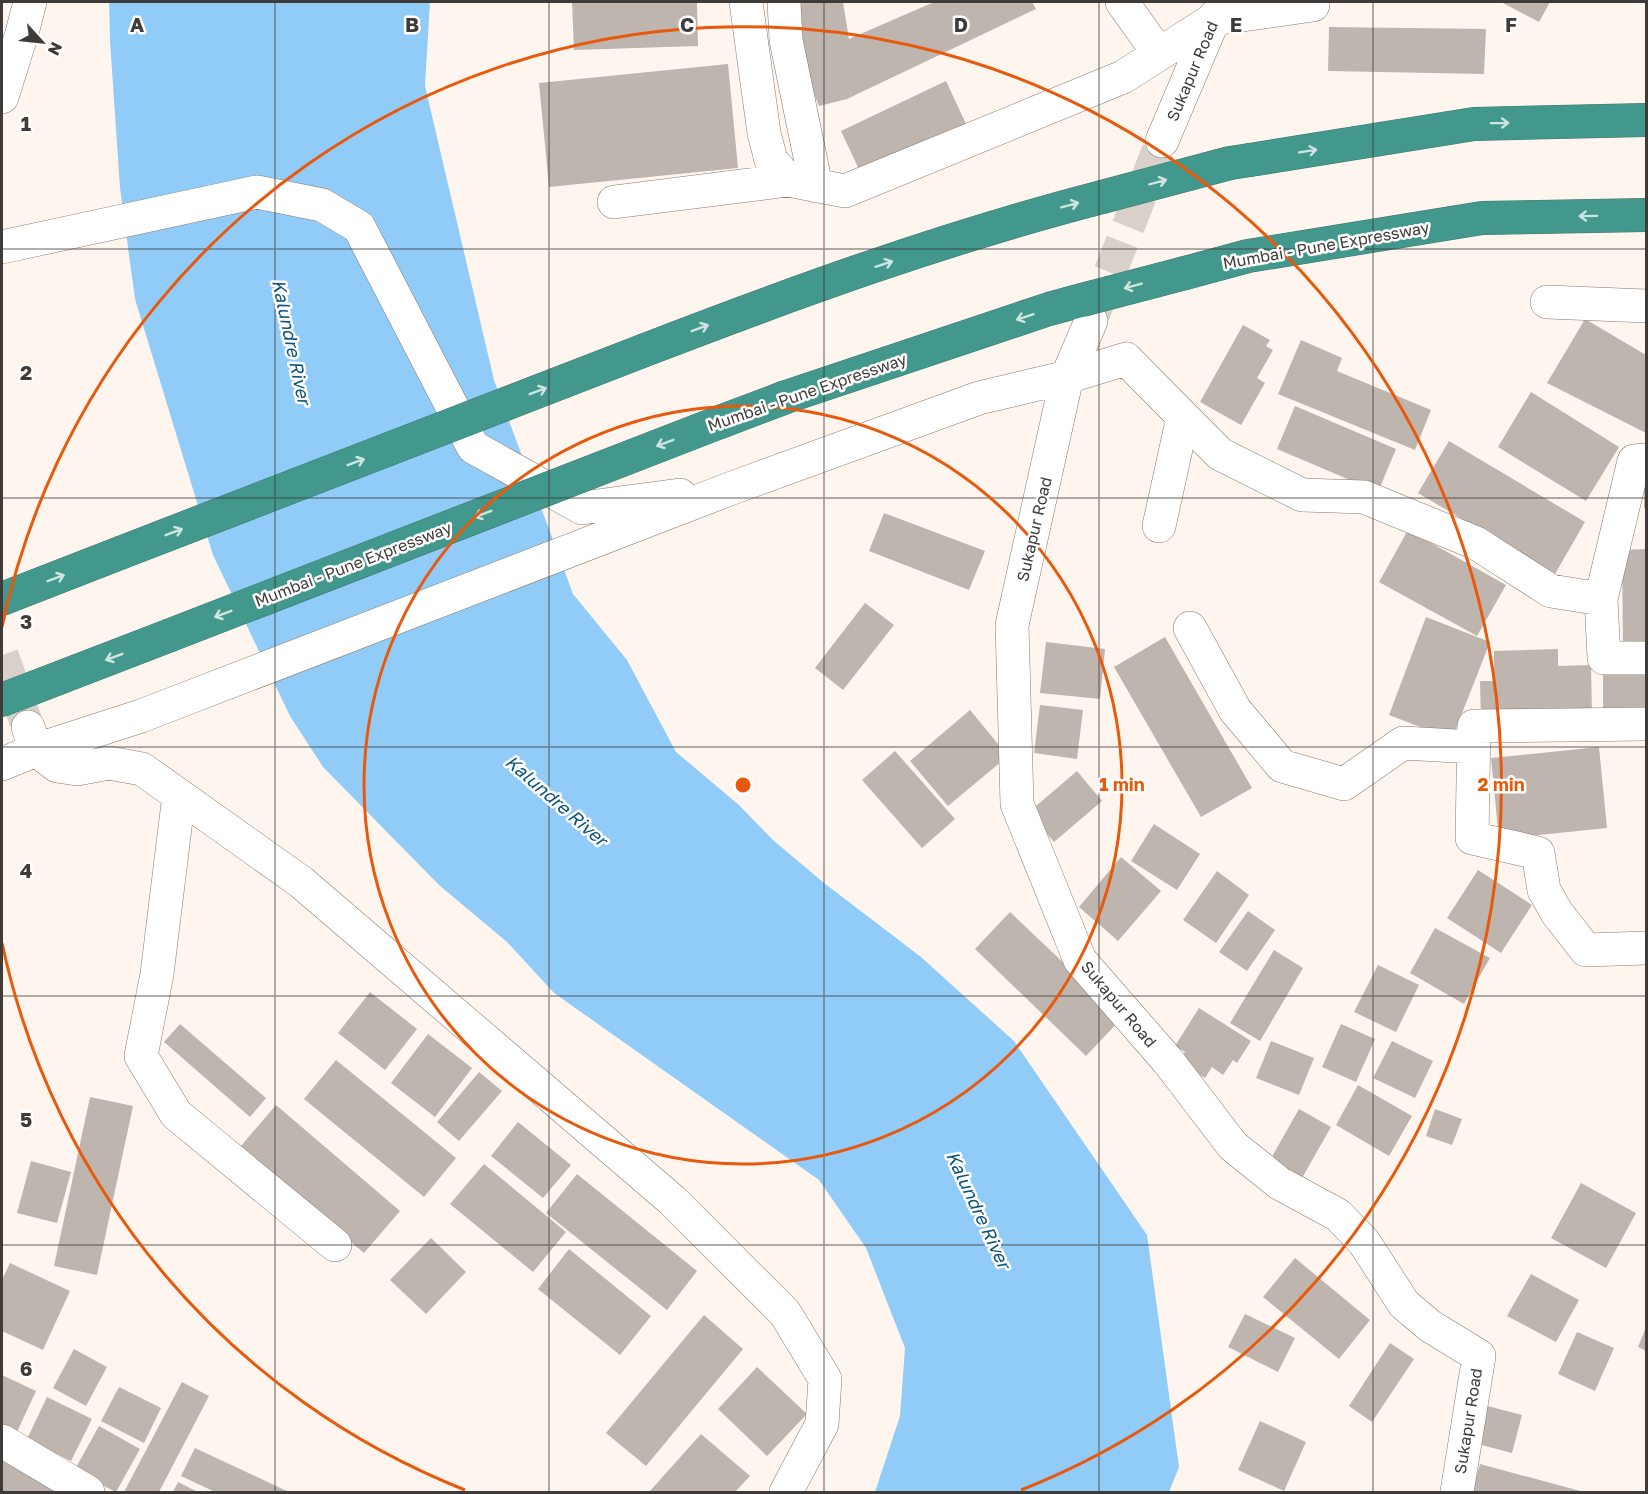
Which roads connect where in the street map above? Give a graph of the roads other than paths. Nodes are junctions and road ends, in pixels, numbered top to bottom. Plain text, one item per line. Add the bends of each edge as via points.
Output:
1 (30, 2) edge
2 (747, 2) edge
3 (784, 2) edge
4 (1122, 2) edge
5 (1313, 5) dead end
6 (1218, 10) edge
7 (1159, 54) junction
8 (2, 97) edge
9 (1647, 120) edge
10 (1162, 141) tunnel mouth
11 (802, 183) junction
12 (614, 202) dead end
13 (1647, 215) edge
14 (2, 247) edge
15 (1548, 302) dead end
16 (1647, 306) edge
17 (1086, 311) junction
18 (1067, 377) junction
19 (1183, 417) junction
20 (1647, 460) edge
21 (732, 488) junction
22 (1159, 526) dead end
23 (2, 599) edge
24 (1601, 599) junction
25 (1190, 628) dead end
26 (1647, 658) edge
27 (2, 700) edge
28 (1647, 724) edge
29 (32, 738) junction
30 (1473, 747) junction
31 (2, 764) edge
32 (179, 795) junction
33 (1647, 948) edge
34 (335, 1245) dead end
35 (2, 1441) edge
36 (88, 1492) edge
37 (786, 1492) edge
38 (1457, 1492) edge

1 - 8 street
2 - 11 street via 771,160
3 - 11 street
4 - 7 street
5 - 6 street
6 - 7 street
6 - 10 street, Sukapur Road
7 - 11 street via 1123,77 845,191
23 -> 9 highway, bridge via 754,308 1023,218 1230,163 1474,124
11 - 12 street
13 -> 17 highway, Mumbai - Pune Expressway, bridge via 1482,218 1248,256 1185,273
14 - 21 street via 257,192 322,205 359,226 474,447 582,508
15 - 16 street
17 - 18 street, Sukapur Road
17 -> 27 highway, Mumbai - Pune Expressway, bridge via 1038,313 796,393
18 - 19 street via 1126,359
18 - 21 street via 979,398
18 - 38 street, Sukapur Road via 1012,625 1017,804 1080,960 1168,1061 1233,1146 1279,1183 1338,1215 1364,1242 1404,1304 1430,1326 1479,1356
19 - 22 street
19 - 24 street via 1220,454 1302,495 1364,497 1476,543 1551,591
20 - 24 street via 1634,461
21 - 29 street via 141,716
24 - 26 street via 1604,658
25 - 30 street via 1235,710 1282,766 1344,784 1403,743
28 - 30 street via 1474,726
29 - 31 street
29 - 32 street via 57,766 77,769 109,763 142,769
30 - 33 street via 1472,838 1538,854 1544,890 1586,950
32 - 34 street via 157,974 141,1056 176,1114
32 - 37 street via 301,882 673,1201 785,1313 825,1379 822,1424
35 - 36 street

